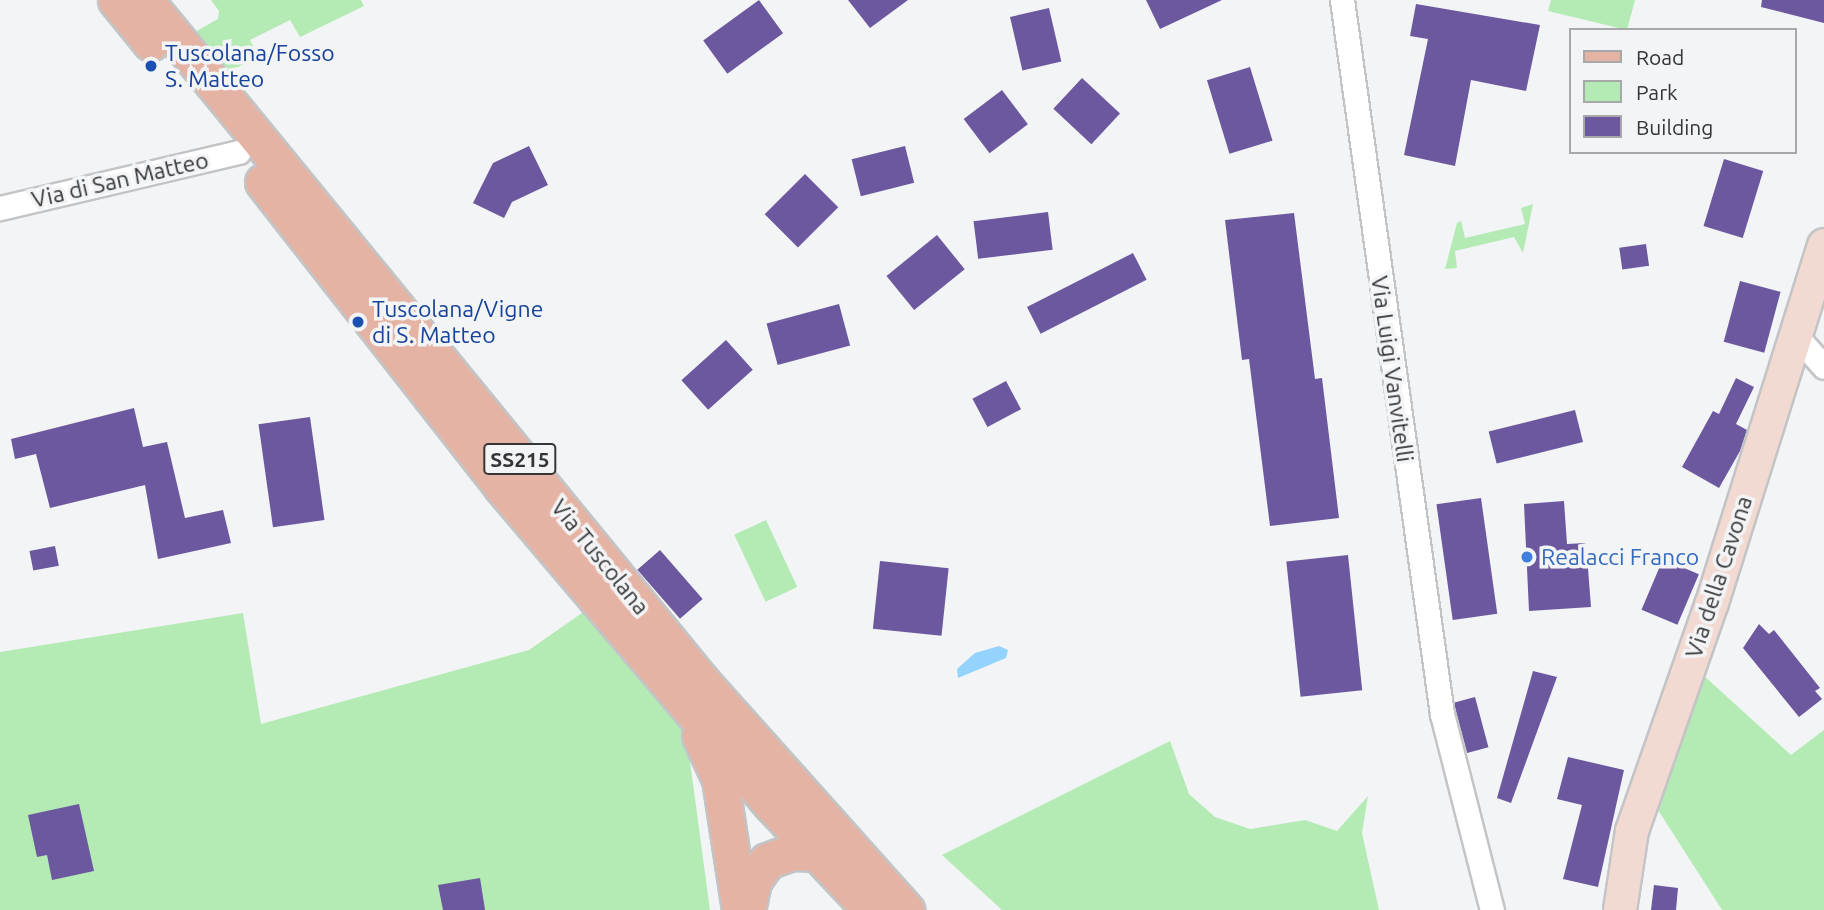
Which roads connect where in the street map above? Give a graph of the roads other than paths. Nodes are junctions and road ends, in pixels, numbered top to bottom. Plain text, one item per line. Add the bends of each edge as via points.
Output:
1 (116, 0) edge
2 (145, 0) edge
3 (1342, 0) edge
4 (239, 152) junction
5 (0, 208) edge
6 (1824, 245) edge
7 (1797, 337) junction
8 (1824, 367) edge
9 (681, 695) junction
10 (816, 853) junction
11 (740, 910) edge
12 (747, 910) edge
13 (871, 910) edge
14 (905, 910) edge
15 (1492, 910) edge
16 (1620, 910) edge

1 - 4 main road, Via Tuscolana / SS215
2 - 14 main road, Via Tuscolana / SS215 via 694,672
3 - 15 street, Via Luigi Vanvitelli via 1423,596 1447,737
4 - 5 street, Via di San Matteo
4 - 9 main road, Via Tuscolana / SS215 via 501,486
6 - 7 main road, Via della Cavona
7 - 8 street
7 - 16 main road, Via della Cavona via 1632,831
9 - 10 main road, Via Tuscolana / SS215
9 - 11 main road via 720,779
10 - 12 main road via 792,852 767,861 753,881
10 - 13 main road, Via Tuscolana / SS215

